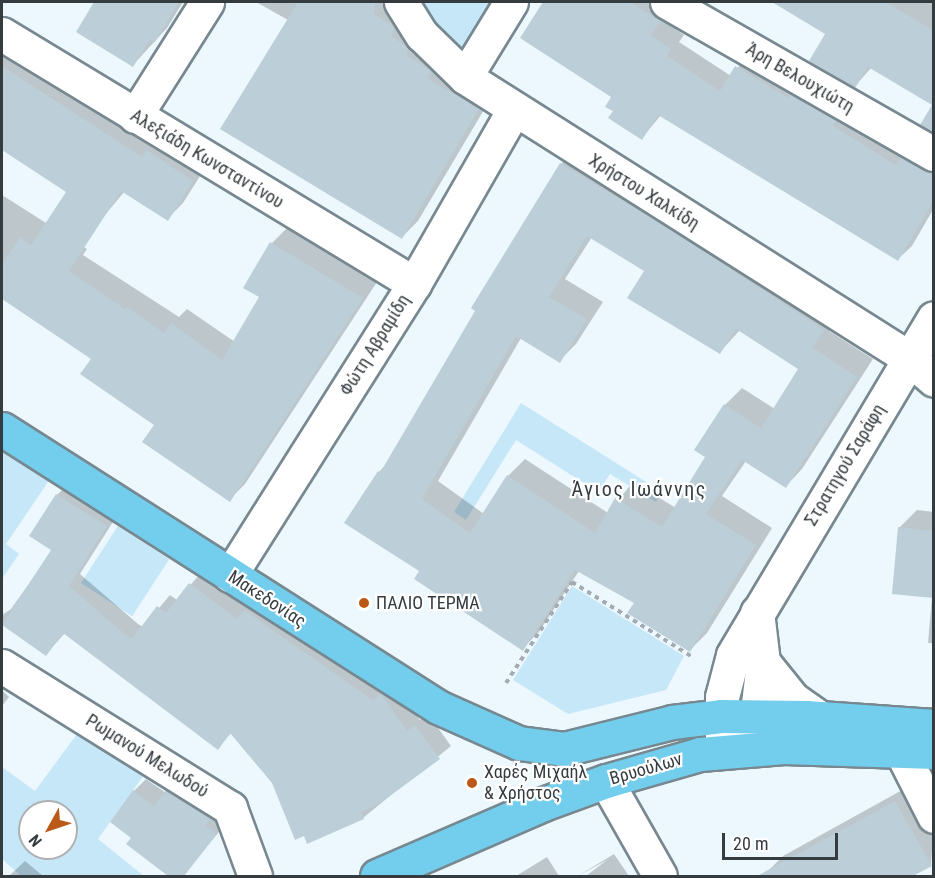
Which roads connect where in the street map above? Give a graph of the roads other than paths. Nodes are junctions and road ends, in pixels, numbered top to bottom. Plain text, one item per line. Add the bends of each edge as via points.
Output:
1 (207, 2) edge
2 (401, 2) edge
3 (511, 2) edge
4 (668, 2) edge
5 (2, 34) edge
6 (465, 77) junction
7 (513, 111) junction
8 (135, 116) junction
9 (933, 154) edge
10 (414, 284) junction
11 (933, 318) edge
12 (909, 357) junction
13 (933, 380) edge
14 (2, 429) edge
15 (230, 575) junction
16 (757, 612) junction
17 (763, 662) junction
18 (2, 666) edge
19 (721, 716) junction
20 (820, 718) junction
21 (933, 726) edge
22 (744, 738) junction
23 (541, 748) joint
24 (900, 749) junction
25 (933, 752) edge
26 (606, 781) junction
27 (933, 816) edge
28 (255, 876) edge
29 (377, 876) edge
30 (660, 876) edge

1 - 8 street
2 - 6 street, Χρήστου Χαλκίδη via 422,35
3 - 6 street
4 - 9 street, Άρη Βελουχιώτη
5 - 8 street, Αλεξιάδη Κωνσταντίνου
6 - 7 street, Χρήστου Χαλκίδη
7 - 10 street, Φώτη Αβραμίδη
7 - 12 street, Χρήστου Χαλκίδη
8 - 10 street, Αλεξιάδη Κωνσταντίνου
10 - 15 street, Φώτη Αβραμίδη
11 - 12 street, Στρατηγού Σαράφη
12 - 13 street, Χρήστου Χαλκίδη
12 - 16 street, Στρατηγού Σαράφη
14 - 15 main road, Μακεδονίας
15 - 23 main road, Μακεδονίας via 438,707 496,736
16 - 17 street
16 - 19 street, Στρατηγού Σαράφη via 733,655
17 - 20 street via 788,694
17 - 22 street
18 - 28 street, Ρωμανού Μελωδού via 230,808
19 - 22 main road, Βρυούλων
19 - 23 main road, Βρυούλων via 672,722 564,749
20 - 21 main road, Βρυούλων
20 - 22 main road, Βρυούλων
22 - 24 main road, Βρυούλων
22 - 26 main road, Βρυούλων
24 - 25 main road, Βρυούλων
24 - 27 street
26 - 29 main road, Βρυούλων
26 - 30 street

